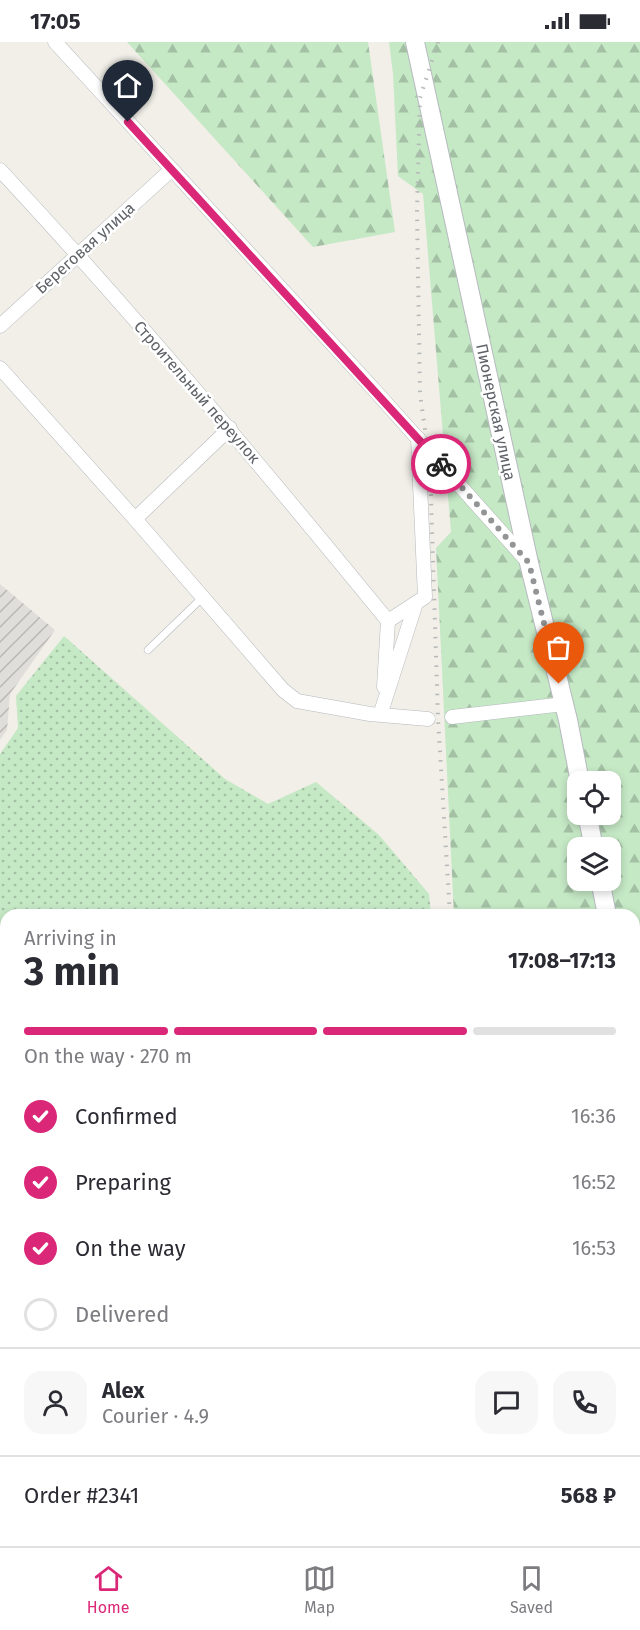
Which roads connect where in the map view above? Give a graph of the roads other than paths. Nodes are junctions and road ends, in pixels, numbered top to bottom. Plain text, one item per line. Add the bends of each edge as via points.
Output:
1 (55, 42) edge
2 (415, 42) edge
3 (0, 170) edge
4 (171, 170) junction
5 (78, 254) junction
6 (0, 326) edge
7 (0, 368) edge
8 (230, 429) junction
9 (418, 438) junction
10 (135, 519) junction
11 (529, 563) junction
12 (203, 597) junction
13 (416, 603) junction
14 (388, 621) junction
15 (148, 650) dead end
16 (564, 704) junction
17 (382, 712) junction
18 (452, 717) dead end
19 (428, 719) dead end
20 (578, 771) edge
21 (602, 891) edge
22 (606, 909) edge

1 - 4 street
2 - 11 street, Пионерская улица
3 - 5 street, Строительный переулок
4 - 5 street, Береговая улица
4 - 9 street
5 - 6 street, Береговая улица
5 - 8 street, Строительный переулок
7 - 10 street
8 - 10 street
8 - 14 street, Строительный переулок
9 - 11 street
9 - 13 street via 425,597
10 - 12 street
11 - 16 street, Пионерская улица
12 - 15 lane
12 - 17 street via 283,690 297,701
13 - 14 street
13 - 17 street
14 - 17 street
16 - 18 street
16 - 20 street, Пионерская улица
17 - 19 street
21 - 22 street

